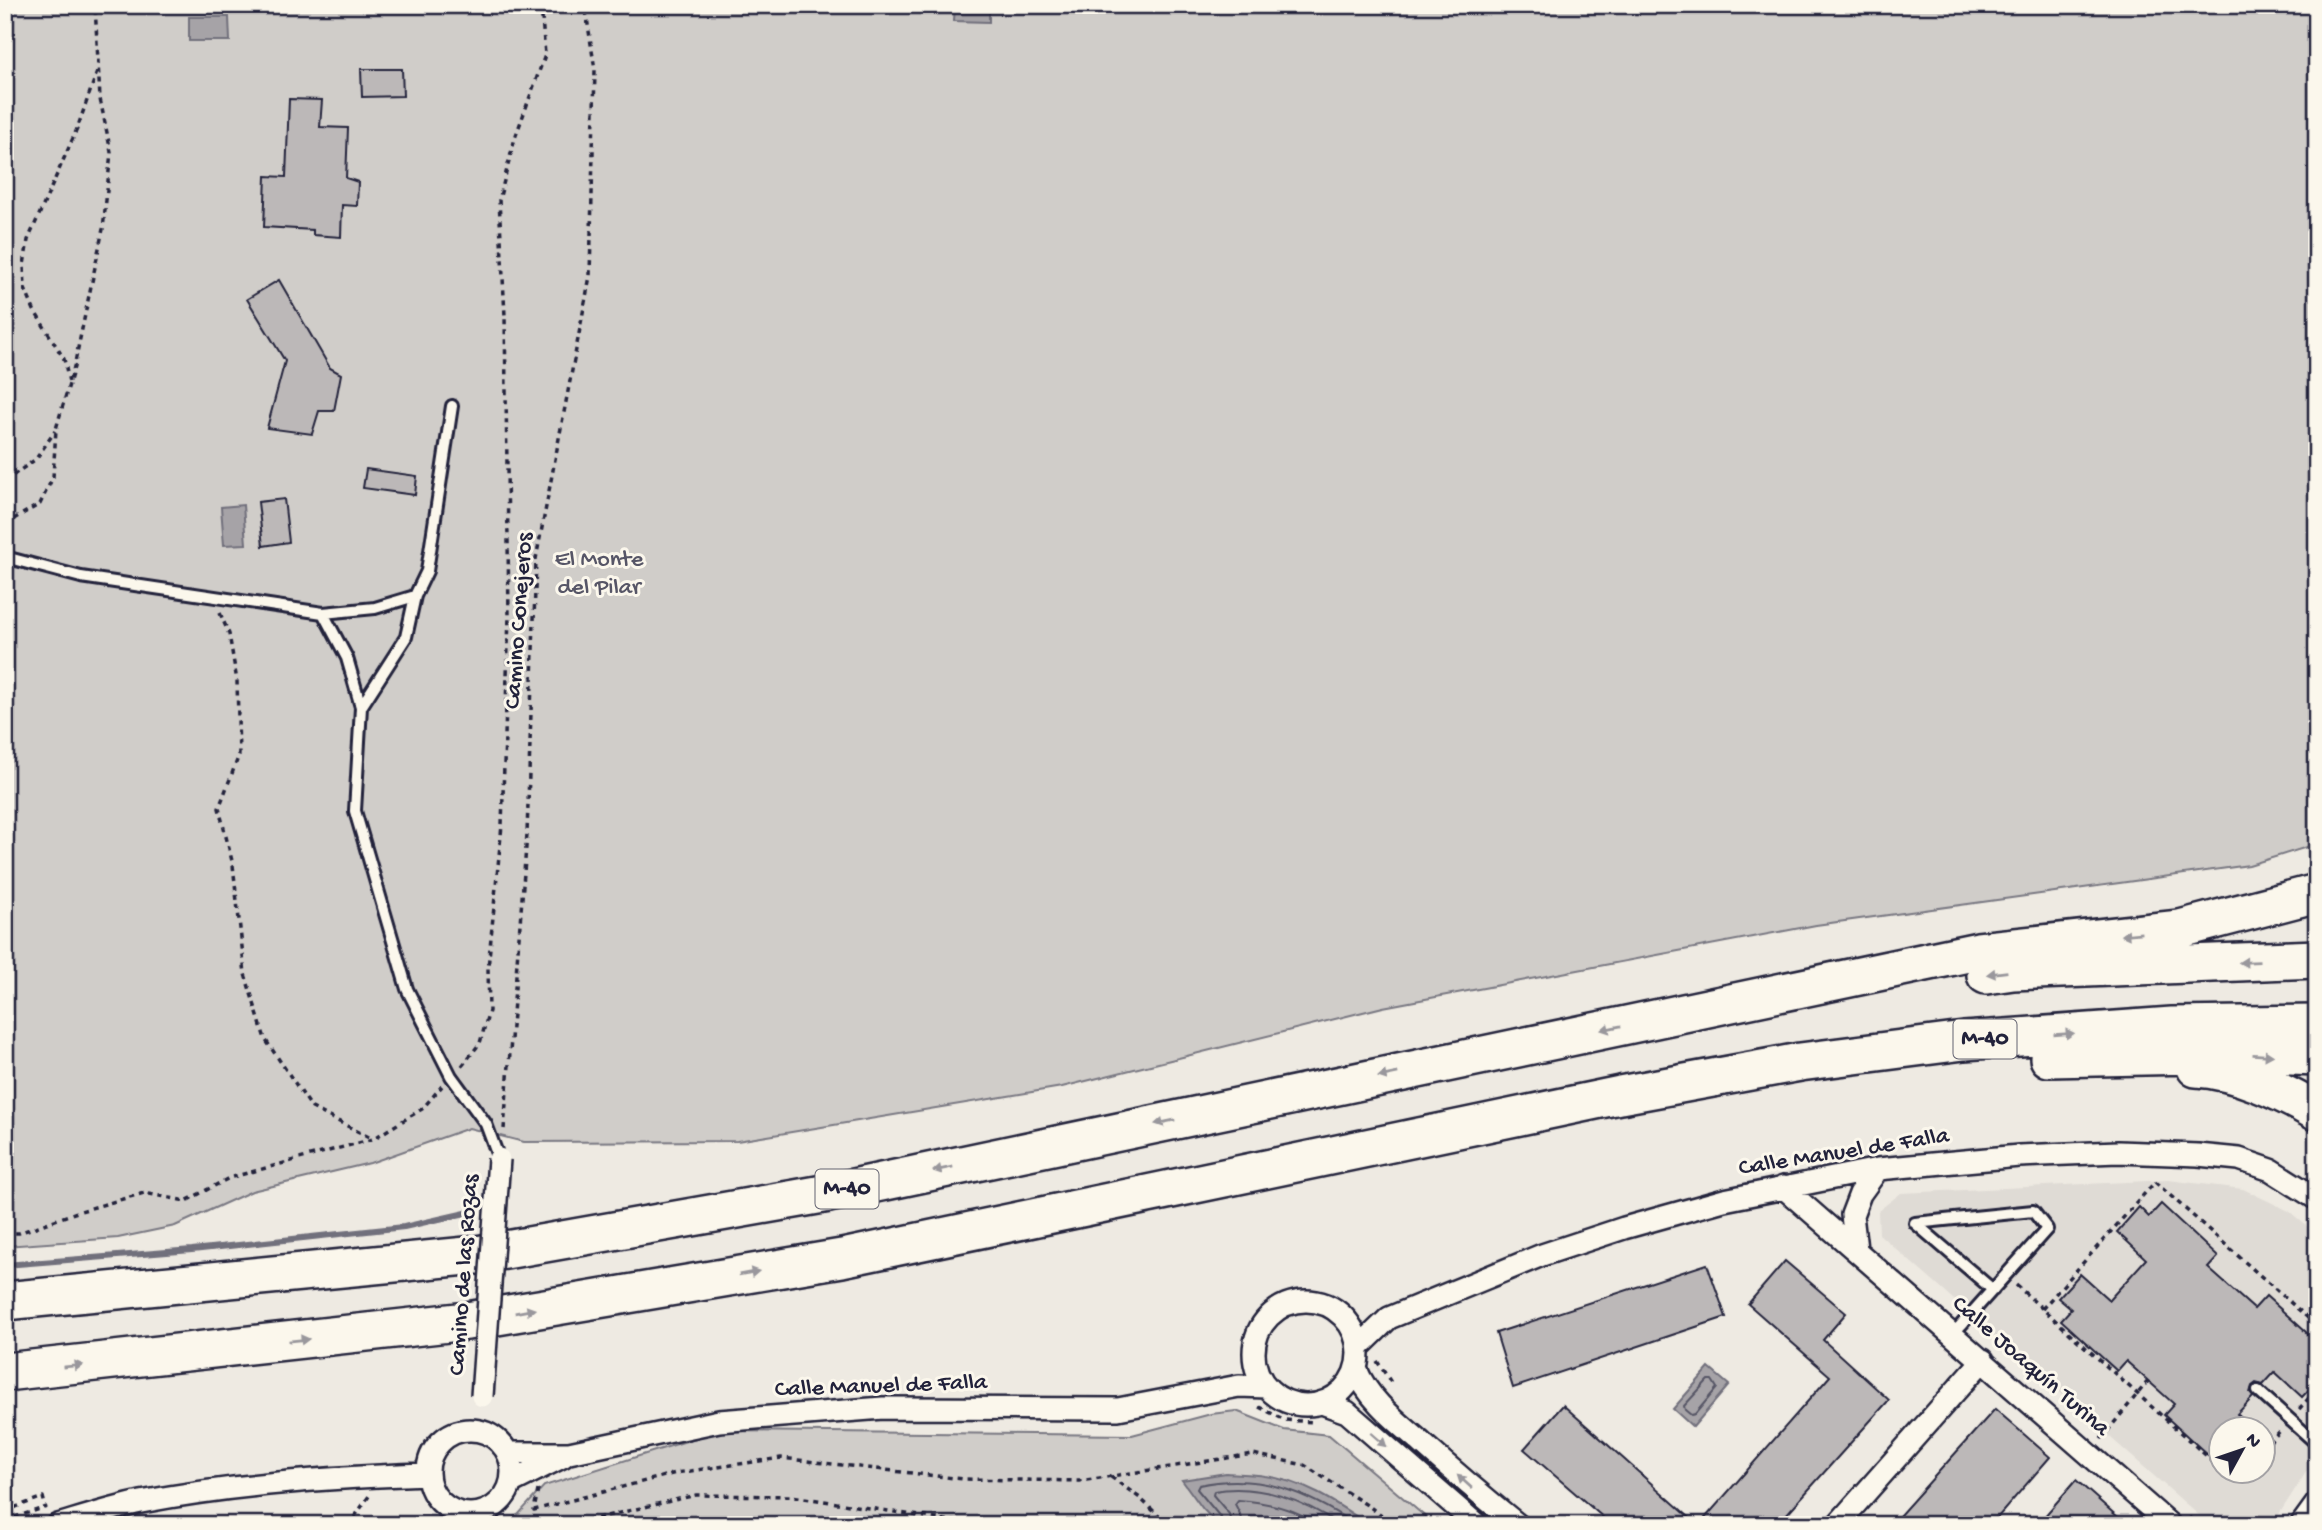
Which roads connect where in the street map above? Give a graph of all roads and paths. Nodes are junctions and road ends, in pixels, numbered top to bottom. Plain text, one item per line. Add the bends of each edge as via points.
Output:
1 (95, 5) edge
2 (541, 5) edge
3 (584, 5) edge
4 (99, 68) junction
5 (69, 384) junction
6 (452, 406) dead end
7 (56, 429) junction
8 (5, 481) edge
9 (5, 524) edge
10 (5, 557) edge
11 (415, 596) junction
12 (213, 597) junction
13 (323, 613) junction
14 (361, 707) junction
15 (2317, 893) edge
16 (2317, 919) edge
17 (2180, 929) junction
18 (2317, 959) edge
19 (1677, 1013) junction
20 (2317, 1024) edge
21 (2317, 1057) edge
22 (2017, 1059) junction
23 (451, 1076) junction
24 (1657, 1088) junction
25 (2317, 1112) edge
26 (373, 1139) junction
27 (499, 1159) junction
28 (1878, 1169) junction
29 (1783, 1186) junction
30 (2317, 1199) edge
31 (5, 1233) edge
32 (1856, 1249) junction
33 (2006, 1275) junction
34 (1993, 1290) junction
35 (5, 1301) edge
36 (2042, 1309) junction
37 (1343, 1316) junction
38 (1389, 1318) junction
39 (2317, 1326) edge
40 (1953, 1334) junction
41 (1254, 1352) junction
42 (1357, 1359) junction
43 (1983, 1360) junction
44 (5, 1372) edge
45 (2148, 1381) dead end
46 (1267, 1387) junction
47 (2258, 1391) dead end
48 (1196, 1393) junction
49 (2138, 1395) junction
50 (1322, 1403) junction
51 (479, 1430) junction
52 (2092, 1430) dead end
53 (2317, 1444) edge
54 (509, 1453) junction
55 (569, 1453) junction
56 (2206, 1455) edge
57 (428, 1474) junction
58 (372, 1476) junction
59 (1110, 1476) junction
60 (539, 1481) dead end
61 (512, 1482) junction
62 (2317, 1503) edge
63 (5, 1511) edge
64 (455, 1518) edge
65 (478, 1519) edge
66 (53, 1520) edge
67 (349, 1525) edge
68 (568, 1525) edge
69 (977, 1525) edge
70 (1168, 1525) edge
71 (1393, 1525) edge
72 (1477, 1525) edge
73 (1518, 1525) edge
74 (1837, 1525) edge
75 (2170, 1525) edge
76 (2301, 1525) edge

1 - 4 path
2 - 23 path via 545,55 499,200 509,616 502,825 488,968 489,1011 480,1043
3 - 27 path, Camino Conejeros via 595,70 590,276 536,559 527,834 506,1123
4 - 5 path via 111,152 103,229
4 - 5 path via 28,240 24,265 25,289 64,359
5 - 7 path
6 - 11 lane via 427,571
7 - 8 path via 36,459
7 - 9 path via 53,477 40,503
10 - 12 lane via 80,577
11 - 13 lane via 375,608
11 - 14 lane via 406,637
12 - 13 lane
12 - 26 path via 229,634 237,681 239,755 219,808 233,865 244,974 265,1039 312,1108
13 - 14 lane via 347,658
14 - 23 lane via 355,811 407,989
15 - 17 highway
16 - 17 highway
17 -> 19 highway via 1978,951
18 -> 19 highway, M-40 via 2013,971
19 -> 35 highway, M-40 via 829,1193 477,1255
24 -> 20 highway, M-40 via 1800,1062 1964,1041 2172,1026
22 -> 21 highway via 2241,1054
22 - 24 highway via 1762,1088
22 - 25 highway via 2211,1068 2286,1093
23 - 26 path via 422,1109
23 - 27 lane via 486,1124
44 -> 24 highway, M-40 via 467,1321 842,1258
26 - 31 path via 229,1178 186,1201 144,1193 19,1233
27 - 51 street, Camino de las Rozas, bridge
28 - 29 street, Calle Manuel de Falla
28 - 30 street, Calle Manuel de Falla via 2019,1156 2198,1155 2239,1159 2271,1170
28 - 32 street via 1852,1215
29 - 32 street, Calle Joaquín Turina
29 - 38 street, Calle Manuel de Falla via 1554,1251
32 - 40 street, Calle Joaquín Turina
33 - 34 lane
33 - 34 lane via 2047,1229 2033,1211 1914,1223
33 - 36 path
34 - 40 lane
36 - 39 path via 2155,1182
36 - 49 path
37 - 38 street, Calle Manuel de Falla
37 - 41 street via 1316,1302 1286,1305 1263,1324
37 - 42 street via 1353,1331
38 - 42 street, Calle Manuel de Falla
40 - 43 street, Calle Joaquín Turina
41 - 46 street
41 - 48 street, Calle Manuel de Falla via 1230,1375
42 - 50 street via 1348,1384
73 -> 42 street via 1385,1410 1363,1385
43 - 74 street
43 - 75 street, Calle Joaquín Turina
45 - 49 path
46 - 48 street, Calle Manuel de Falla
46 - 50 street via 1283,1400 1302,1405
47 - 53 lane
48 - 55 street, Calle Manuel de Falla via 1118,1409 883,1408 719,1421
49 - 52 path via 2101,1439
49 - 56 path
50 -> 72 street via 1346,1412
51 - 54 street via 502,1442
51 - 57 street via 466,1429 442,1439 429,1461
54 - 55 street, Calle Manuel de Falla
54 - 61 street
55 - 61 street, Calle Manuel de Falla
57 - 58 street
57 - 64 street via 432,1489
58 - 66 street via 240,1486
58 - 67 path via 372,1493
59 - 60 path via 1080,1481 963,1479 781,1458 676,1473 534,1510
59 - 70 path
59 - 71 path via 1253,1454 1304,1465
61 - 65 street via 500,1502
62 - 76 street
63 - 66 path via 43,1497
64 - 65 street via 467,1514
68 - 69 path via 696,1495 792,1496

